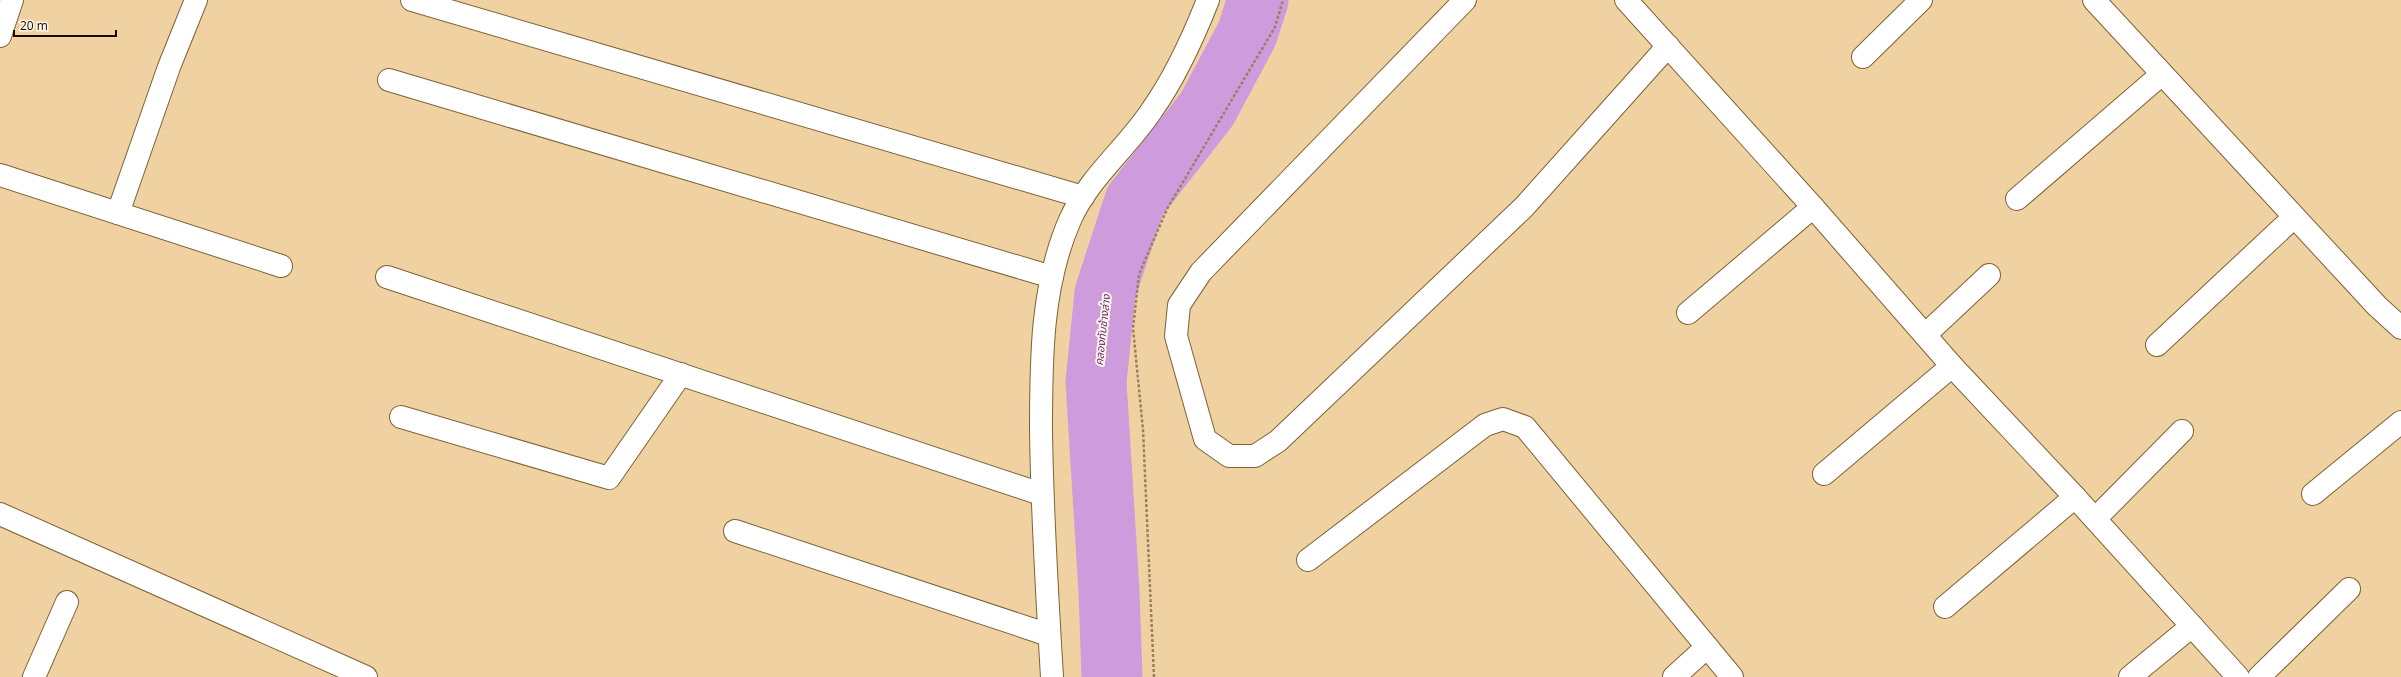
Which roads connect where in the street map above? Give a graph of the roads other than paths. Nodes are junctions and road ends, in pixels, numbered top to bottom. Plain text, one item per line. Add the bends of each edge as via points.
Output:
1 (12, 0) edge
2 (196, 0) edge
3 (415, 0) edge
4 (1208, 0) edge
5 (1465, 0) edge
6 (1626, 0) edge
7 (1922, 0) edge
8 (2094, 0) edge
9 (0, 36) edge
10 (1668, 46) junction
11 (1863, 57) dead end
12 (2162, 74) junction
13 (390, 80) dead end
14 (0, 175) edge
15 (1083, 197) junction
16 (2017, 199) dead end
17 (1813, 207) junction
18 (118, 213) junction
19 (2294, 217) junction
20 (281, 266) dead end
21 (1989, 275) dead end
22 (386, 277) dead end
23 (1052, 277) junction
24 (1688, 313) dead end
25 (2401, 328) edge
26 (1925, 335) junction
27 (2157, 345) dead end
28 (1952, 366) junction
29 (682, 374) junction
30 (401, 417) dead end
31 (2401, 422) edge
32 (2182, 431) dead end
33 (1824, 474) dead end
34 (1042, 494) junction
35 (2313, 494) dead end
36 (2076, 497) junction
37 (0, 514) edge
38 (2095, 519) junction
39 (735, 531) dead end
40 (1308, 560) dead end
41 (2349, 589) dead end
42 (67, 602) dead end
43 (1945, 607) dead end
44 (2192, 626) junction
45 (1049, 635) junction
46 (1707, 647) junction
47 (34, 677) edge
48 (366, 677) edge
49 (1052, 677) edge
50 (1674, 677) edge
51 (1732, 677) edge
52 (2130, 677) edge
53 (2238, 677) edge
54 (2260, 677) edge

1 - 9 street
2 - 18 street via 169,67
3 - 15 street
4 - 15 street via 1190,44 1152,111 1090,184
5 - 10 street via 1201,272 1179,305 1176,336 1205,439 1229,456 1255,456 1278,441 1524,207
6 - 10 street
7 - 11 street
8 - 12 street
10 - 17 street
12 - 16 street
12 - 19 street
13 - 23 street
14 - 18 street
15 - 23 street via 1054,261
17 - 24 street
17 - 26 street
18 - 20 street
19 - 25 street via 2377,306
19 - 27 street
21 - 26 street
22 - 29 street
23 - 34 street via 1041,359
26 - 28 street
28 - 33 street
28 - 36 street
29 - 30 street via 608,478
29 - 34 street
31 - 35 street
32 - 38 street
34 - 45 street
36 - 38 street
36 - 43 street
37 - 48 street
38 - 44 street
39 - 45 street
40 - 46 street via 1485,425 1504,419 1524,427
41 - 54 street
42 - 47 street
44 - 52 street
44 - 53 street
45 - 49 street
46 - 50 street
46 - 51 street

